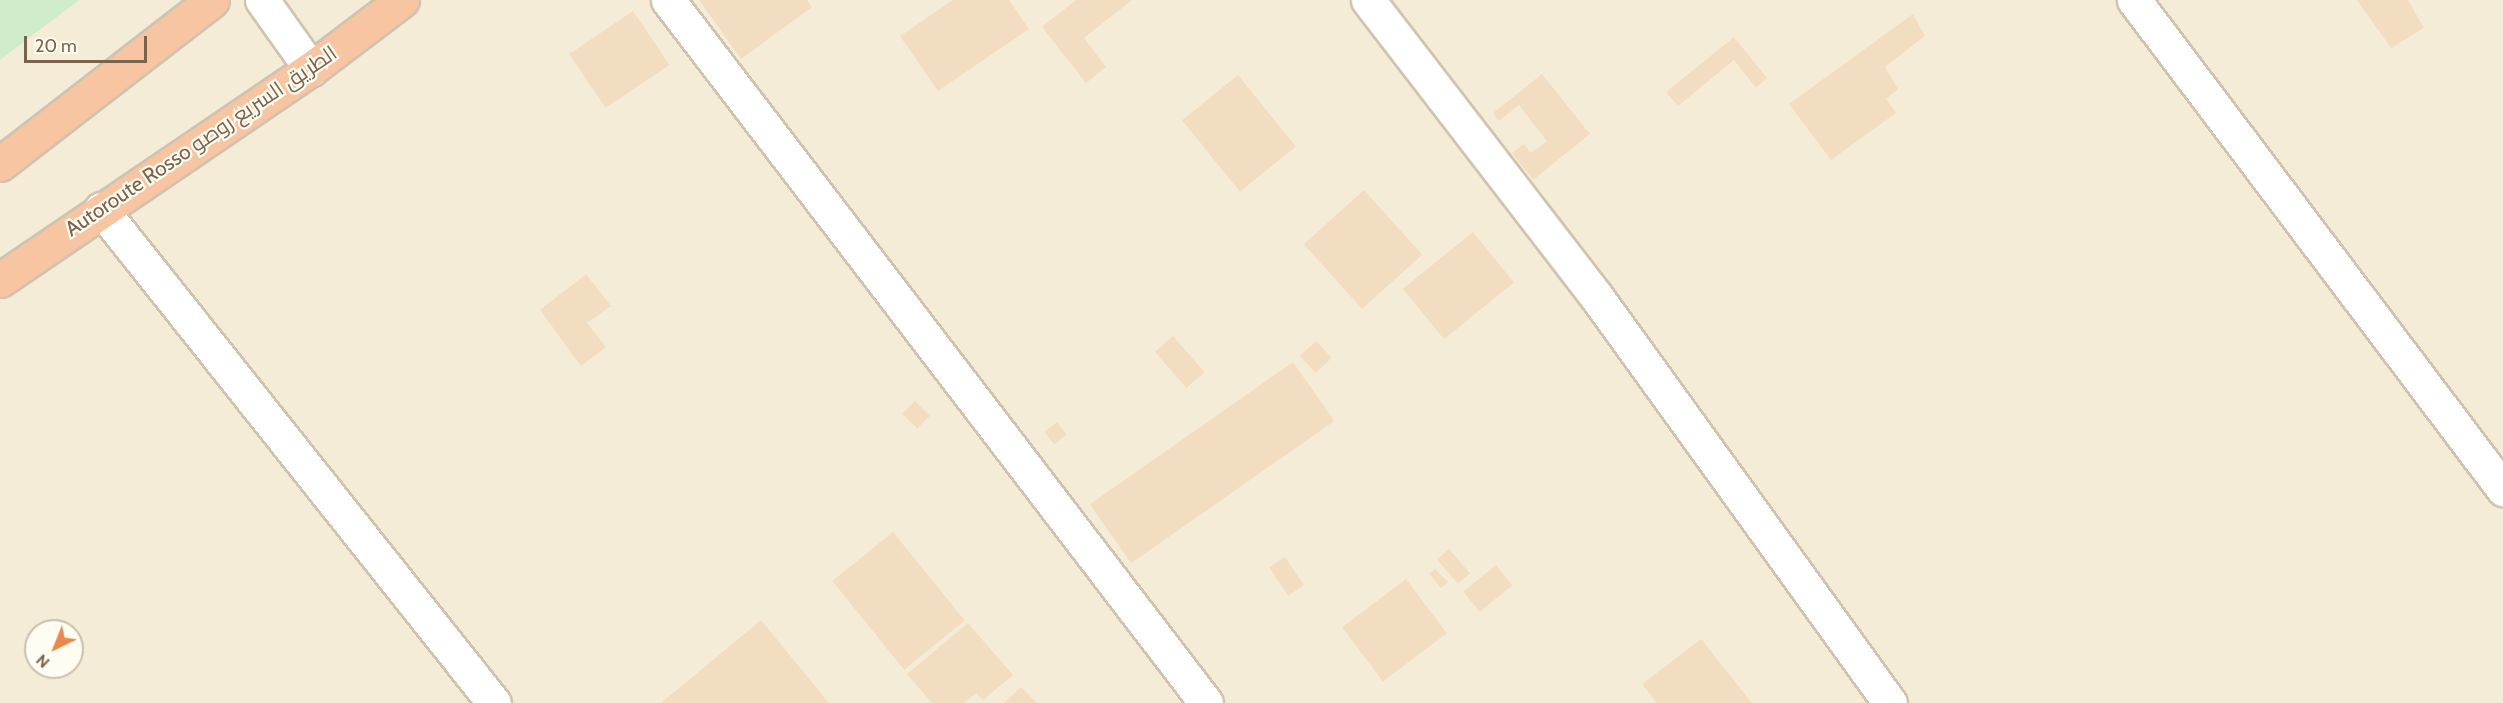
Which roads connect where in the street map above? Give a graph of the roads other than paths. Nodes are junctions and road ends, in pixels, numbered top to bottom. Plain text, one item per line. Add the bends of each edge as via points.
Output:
1 (212, 0) edge
2 (262, 0) edge
3 (402, 0) edge
4 (668, 0) edge
5 (1368, 0) edge
6 (2134, 0) edge
7 (311, 69) junction
8 (0, 164) edge
9 (101, 208) junction
10 (0, 280) edge
11 (2503, 489) edge
12 (494, 703) edge
13 (1206, 703) edge
14 (1890, 703) edge

1 - 8 highway
2 - 7 street
3 - 7 highway, Autoroute Rosso الطريق السريع روصو
4 - 13 street
5 - 14 street via 1596,296
6 - 11 street
7 - 9 highway, Autoroute Rosso الطريق السريع روصو
9 - 10 highway, Autoroute Rosso الطريق السريع روصو
9 - 12 street

